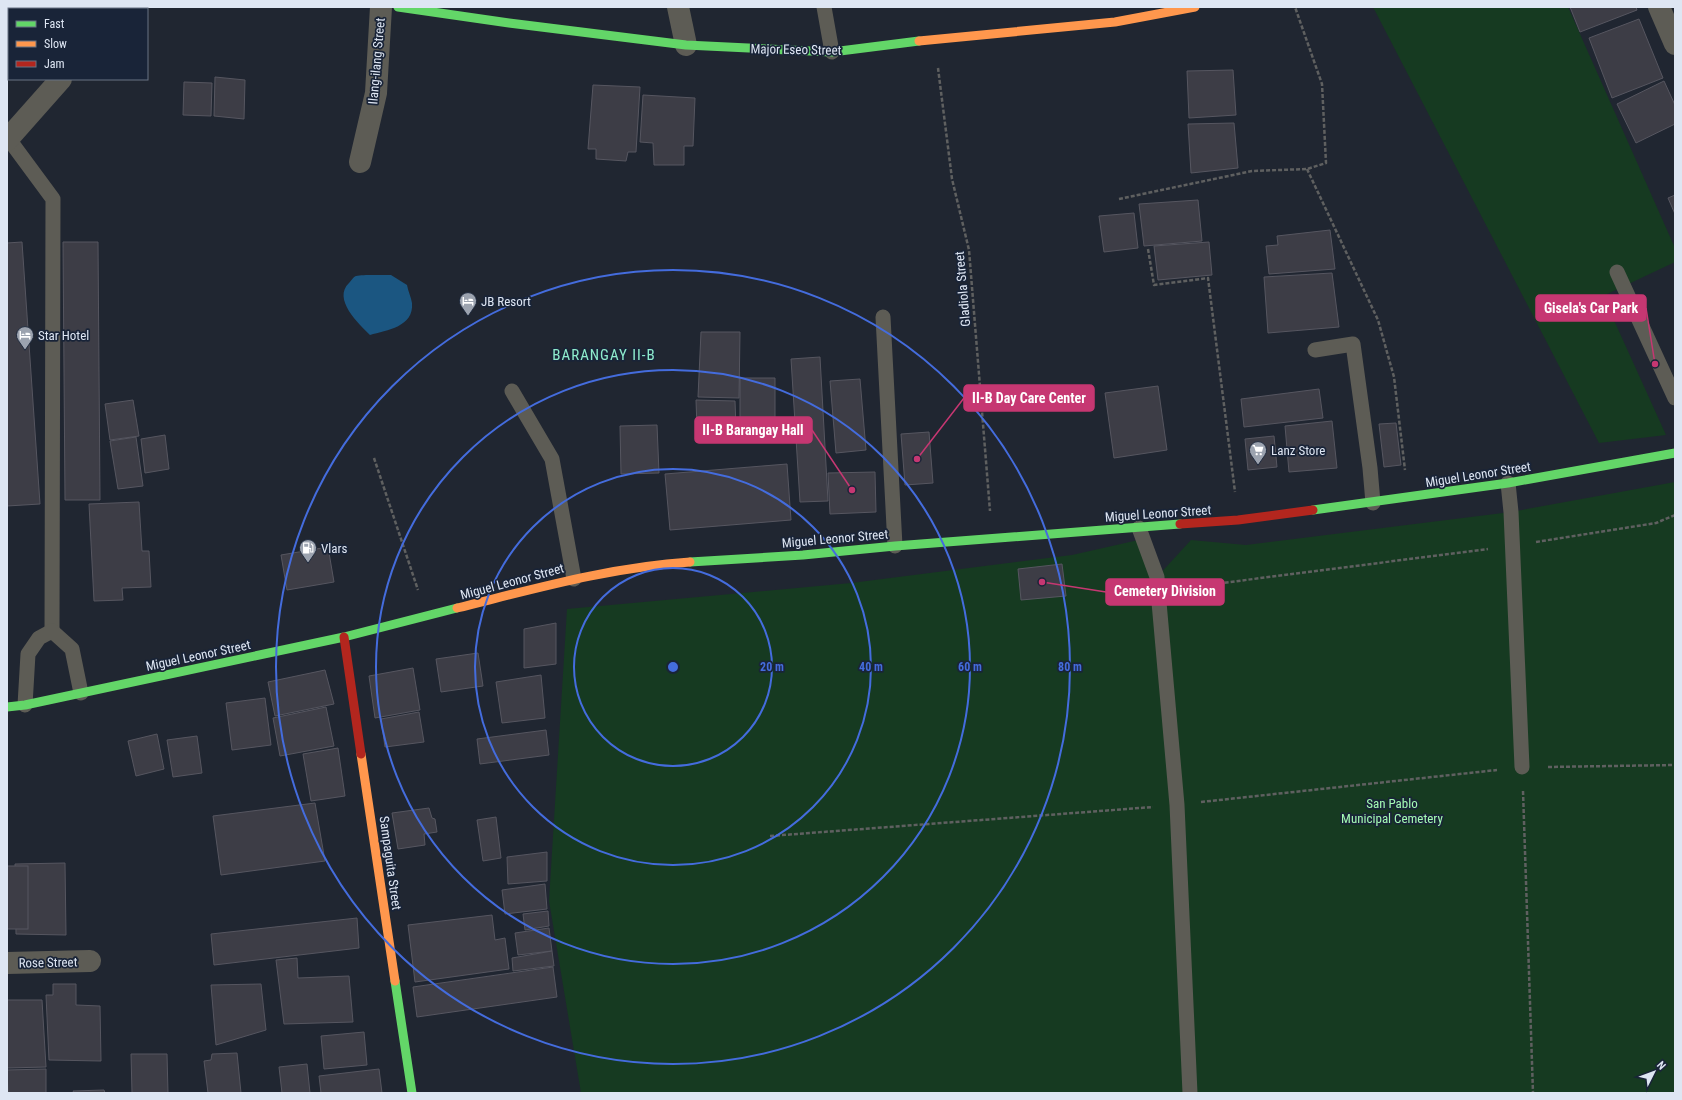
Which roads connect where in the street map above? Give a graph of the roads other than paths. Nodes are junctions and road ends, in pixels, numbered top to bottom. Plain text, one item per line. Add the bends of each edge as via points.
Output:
1 (381, 7) edge
2 (398, 7) edge
3 (678, 7) edge
4 (824, 7) edge
5 (1194, 7) edge
6 (1659, 7) edge
7 (686, 44) junction
8 (1675, 44) edge
9 (832, 52) junction
10 (60, 80) edge
11 (8, 139) edge
12 (360, 162) dead end
13 (1617, 272) dead end
14 (883, 317) dead end
15 (1316, 350) dead end
16 (512, 391) dead end
17 (1675, 398) edge
18 (1675, 453) edge
19 (1508, 483) junction
20 (1373, 502) junction
21 (1139, 528) junction
22 (895, 546) junction
23 (574, 579) junction
24 (52, 631) junction
25 (344, 637) junction
26 (81, 693) junction
27 (25, 705) junction
28 (7, 707) edge
29 (1522, 767) road end
30 (90, 961) dead end
31 (7, 963) edge
32 (412, 1093) edge
33 (1190, 1093) edge

1 - 12 street, Ilang-ilang Street via 376,93
2 - 7 street, Major Eseo Street
3 - 7 street
4 - 9 lane
5 - 9 street, Major Eseo Street via 1115,22
6 - 8 street
7 - 9 street, Major Eseo Street
10 - 11 street
11 - 24 lane via 53,199
13 - 17 lane
14 - 22 lane
15 - 20 lane via 1353,344
16 - 23 lane via 552,459
18 - 19 street, Miguel Leonor Street
19 - 20 street, Miguel Leonor Street
19 - 29 lane
20 - 21 street, Miguel Leonor Street via 1238,520
21 - 22 street, Miguel Leonor Street
21 - 33 lane via 1157,577 1178,805
22 - 23 street, Miguel Leonor Street via 659,564
23 - 25 street, Miguel Leonor Street
24 - 26 lane via 72,649
24 - 27 lane via 39,638 28,654
25 - 26 street, Miguel Leonor Street
25 - 32 street, Sampaguita Street
26 - 27 street, Miguel Leonor Street
27 - 28 street, Miguel Leonor Street
30 - 31 street, Rose Street

